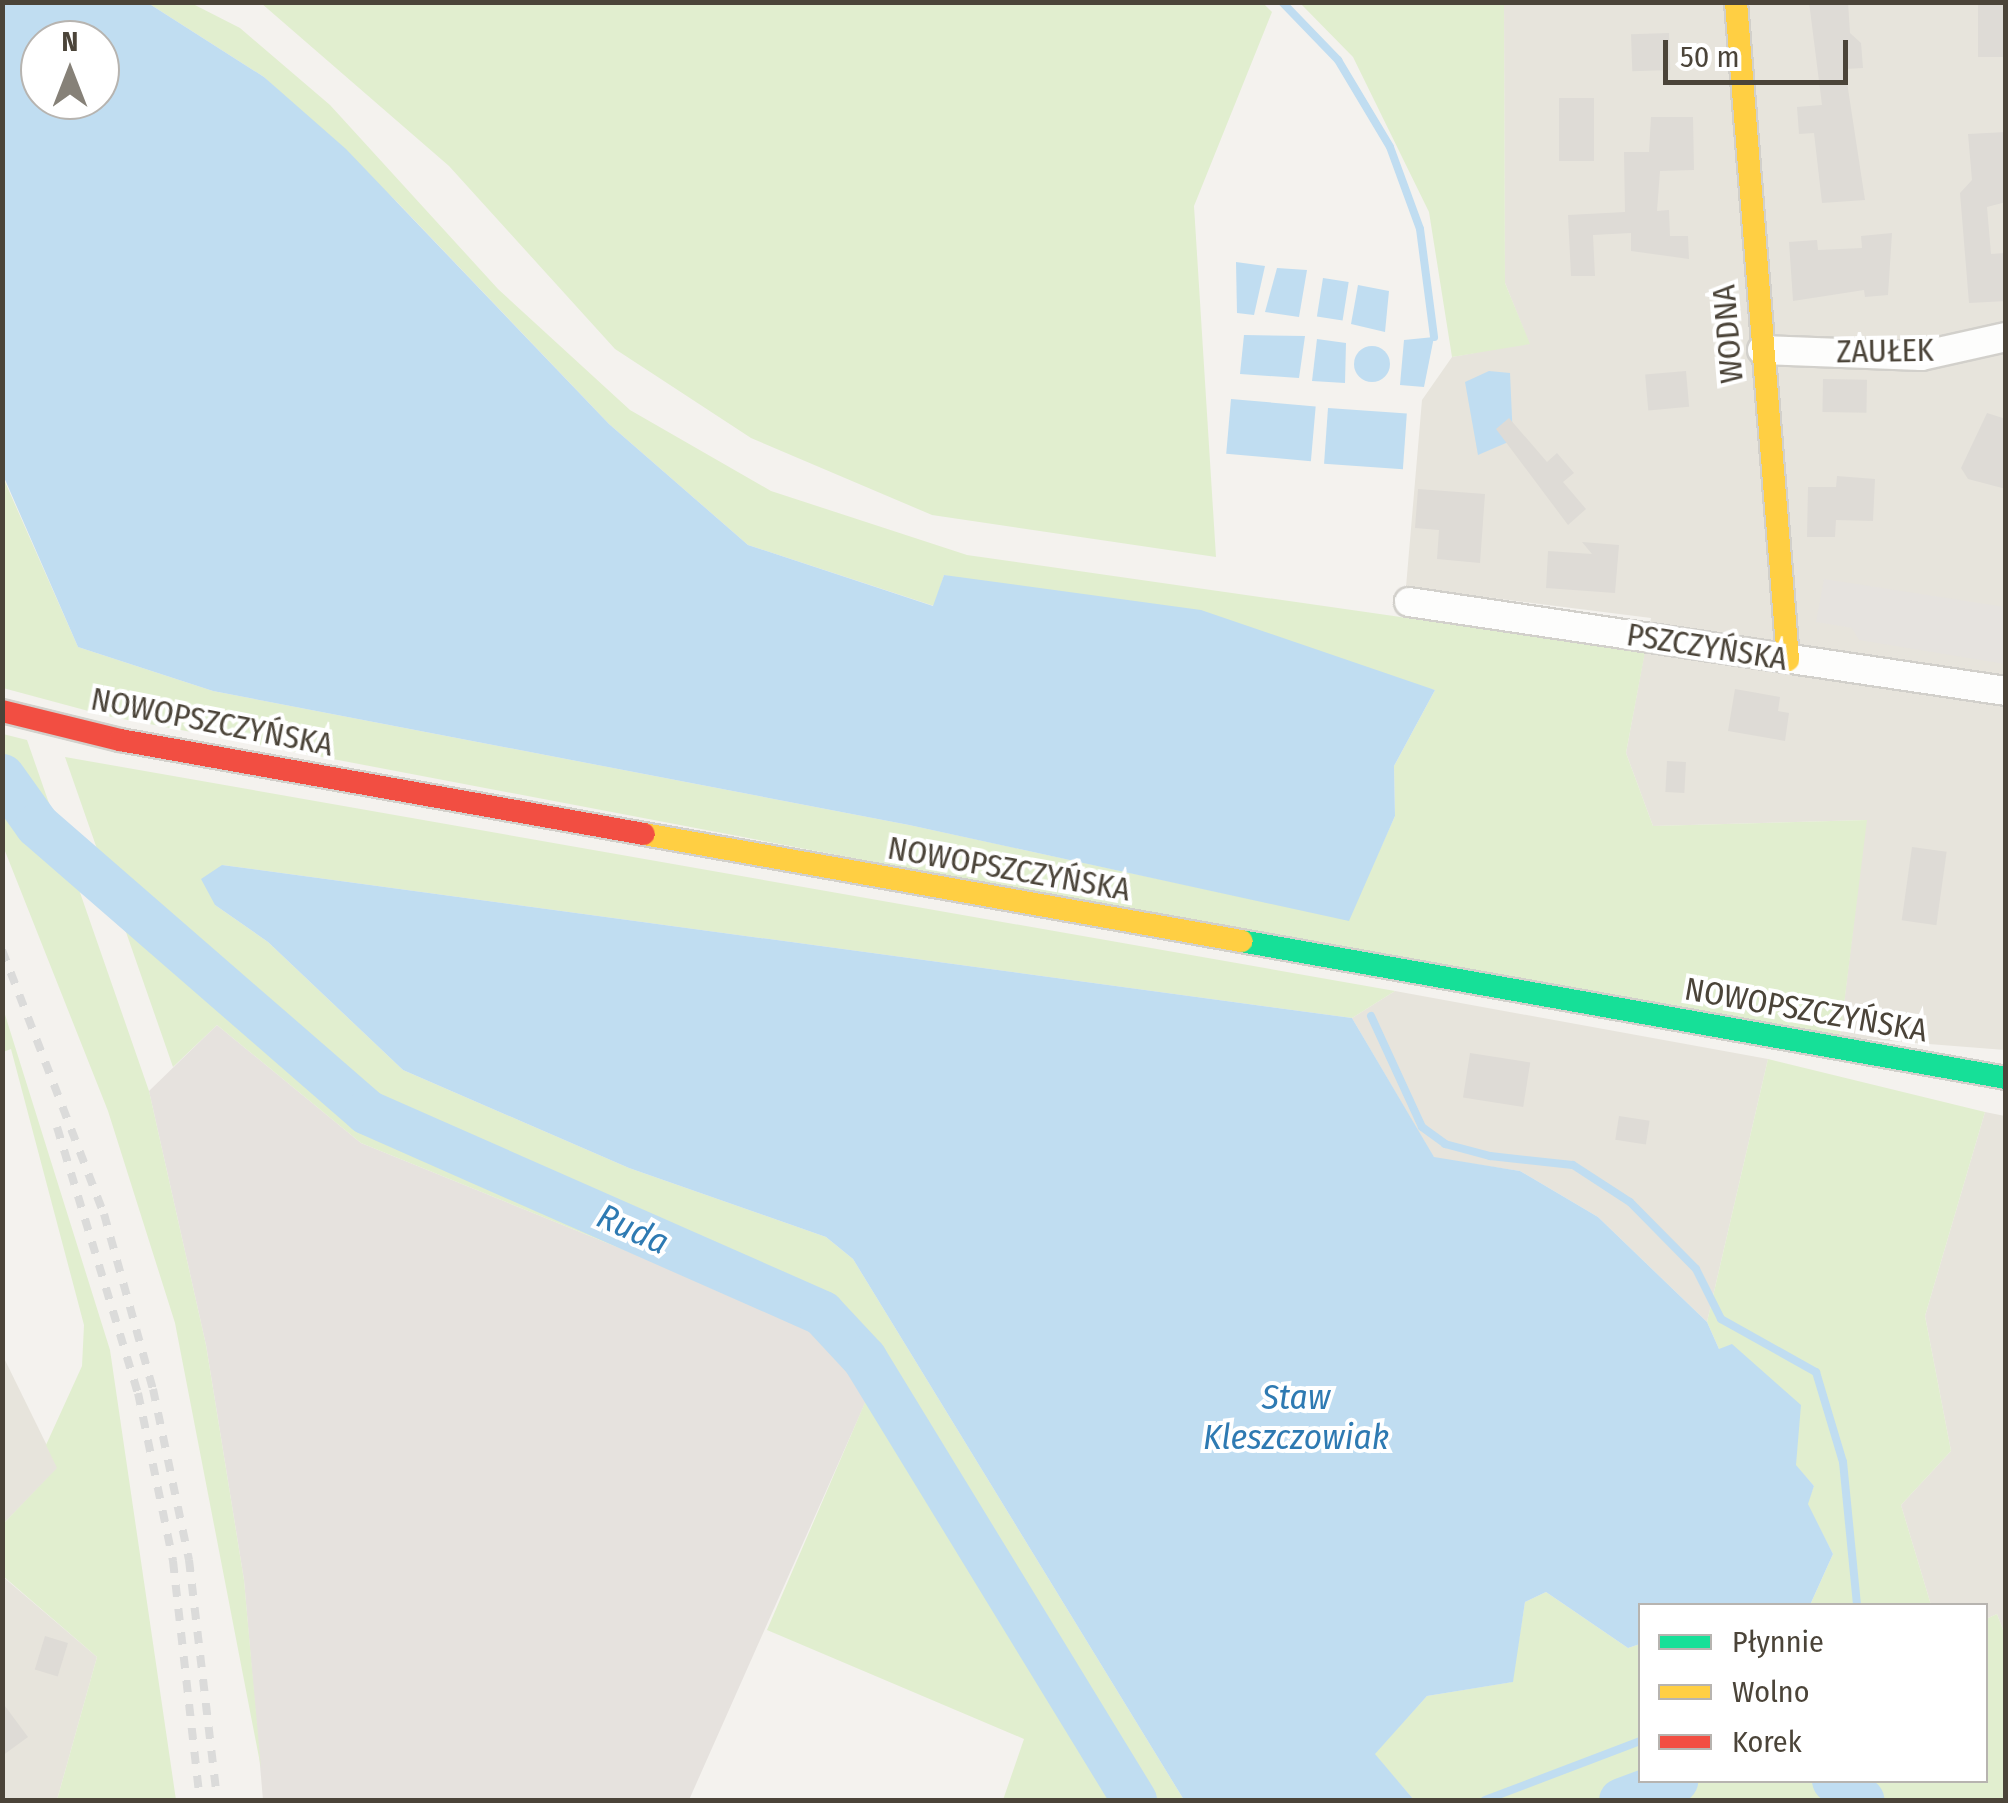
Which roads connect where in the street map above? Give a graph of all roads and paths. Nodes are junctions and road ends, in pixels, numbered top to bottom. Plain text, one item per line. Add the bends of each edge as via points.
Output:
1 (1736, 2) edge
2 (2006, 337) edge
3 (1762, 350) junction
4 (1409, 602) dead end
5 (1788, 660) junction
6 (2006, 692) edge
7 (2, 711) edge
8 (2006, 1078) edge

1 - 3 main road, WODNA
2 - 3 street, ZAUŁEK via 1922,356
3 - 5 main road, WODNA
4 - 5 street, PSZCZYŃSKA
5 - 6 street, PSZCZYŃSKA
7 - 8 main road, NOWOPSZCZYŃSKA via 120,740

